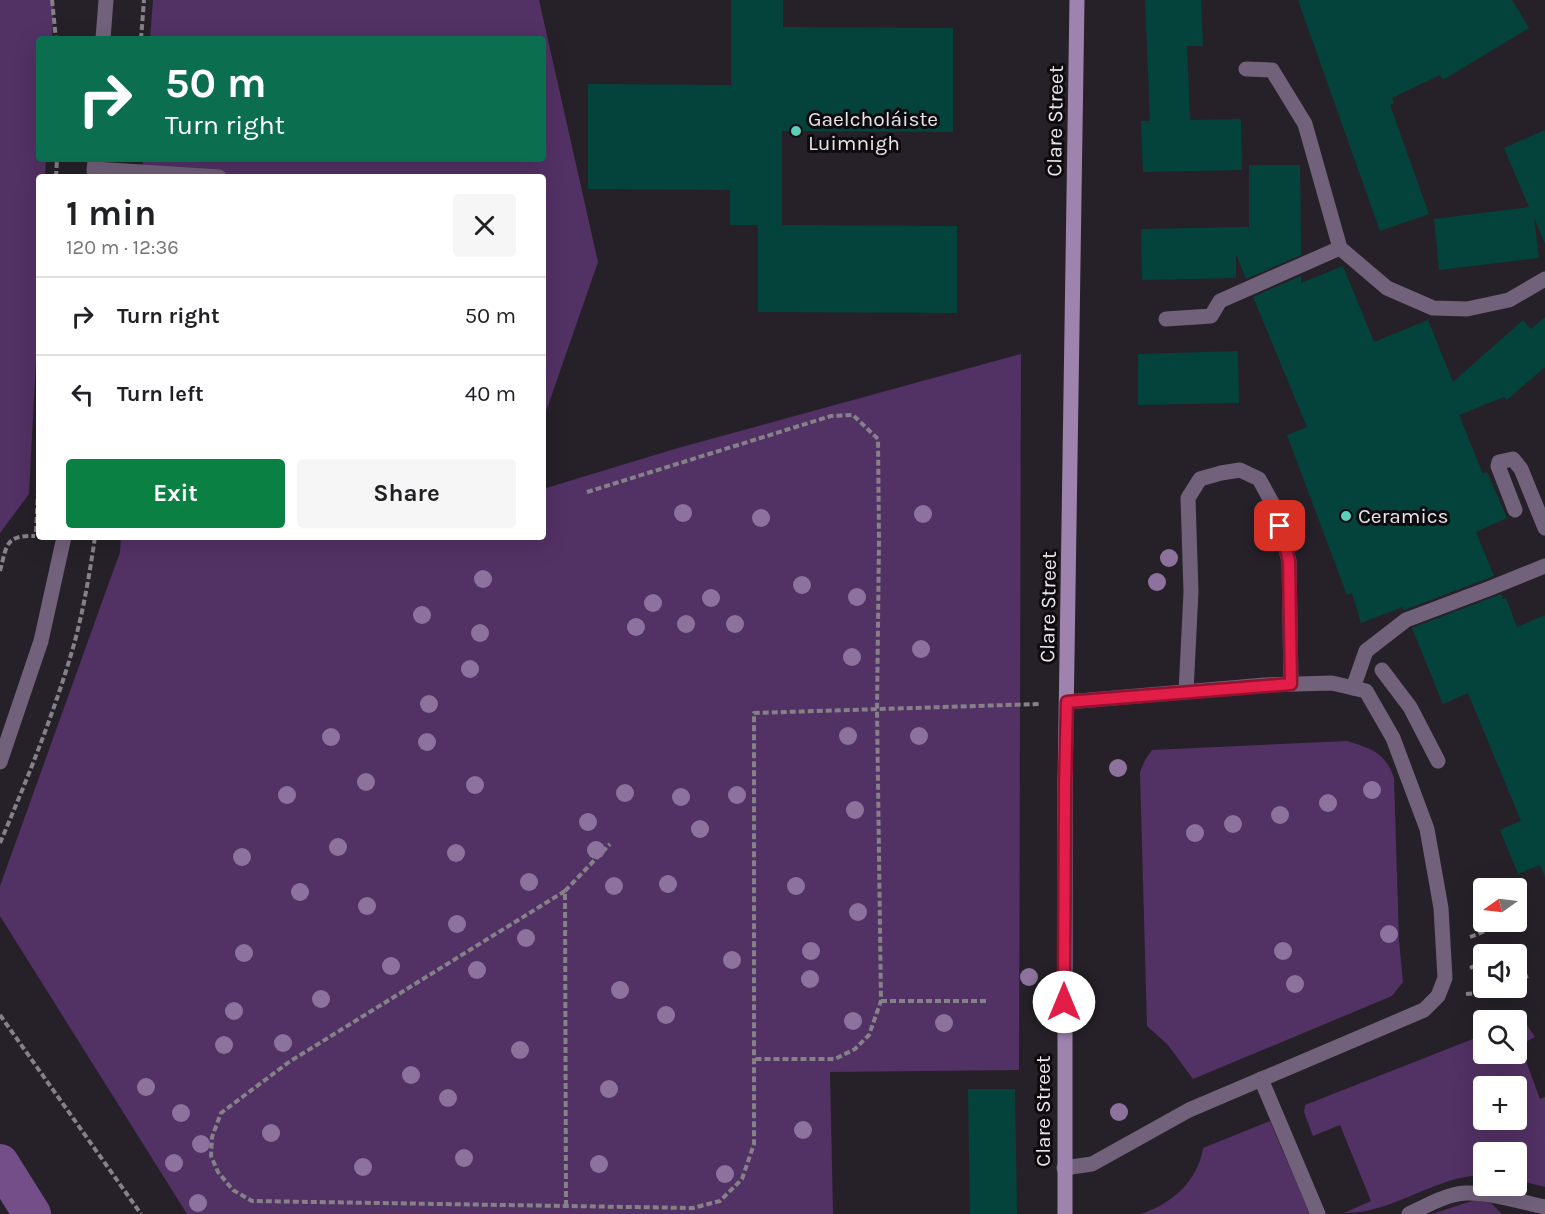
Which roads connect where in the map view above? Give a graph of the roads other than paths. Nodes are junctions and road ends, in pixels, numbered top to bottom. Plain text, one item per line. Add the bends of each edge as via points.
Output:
1 (105, 0) edge
2 (1077, 0) edge
3 (103, 36) edge
4 (1246, 69) dead end
5 (95, 168) edge
6 (178, 174) edge
7 (1340, 248) junction
8 (1545, 279) edge
9 (1166, 319) dead end
10 (1515, 510) dead end
11 (1545, 528) edge
12 (63, 540) edge
13 (1545, 566) edge
14 (1382, 670) dead end
15 (1291, 684) junction
16 (1353, 688) junction
17 (1186, 692) junction
18 (1067, 702) junction
19 (1438, 760) dead end
20 (0, 762) edge
21 (1261, 1079) junction
22 (1064, 1168) junction
23 (1545, 1207) edge
24 (1065, 1214) edge
25 (1318, 1214) edge
26 (1408, 1214) edge

1 - 3 street
2 - 18 main road, Clare Street
4 - 7 street via 1272,70 1305,124
5 - 6 street
7 - 8 street via 1387,288 1433,308 1467,309 1509,300
7 - 9 street via 1220,301 1211,316
10 - 11 street via 1498,466 1510,459 1521,470
12 - 20 street via 41,641
13 - 16 street via 1406,620 1366,651
14 - 19 street via 1410,707
15 - 16 street via 1332,683
15 - 17 street
15 - 17 street via 1289,561 1275,508 1259,479 1240,470 1200,479 1188,498 1191,592
16 - 21 street via 1366,691 1393,738 1426,829 1441,908 1445,978 1438,996 1424,1010
17 - 18 street
18 - 22 main road, Clare Street
21 - 22 street via 1189,1110 1092,1164
21 - 25 street
22 - 24 main road, Clare Street
23 - 26 street via 1465,1193

